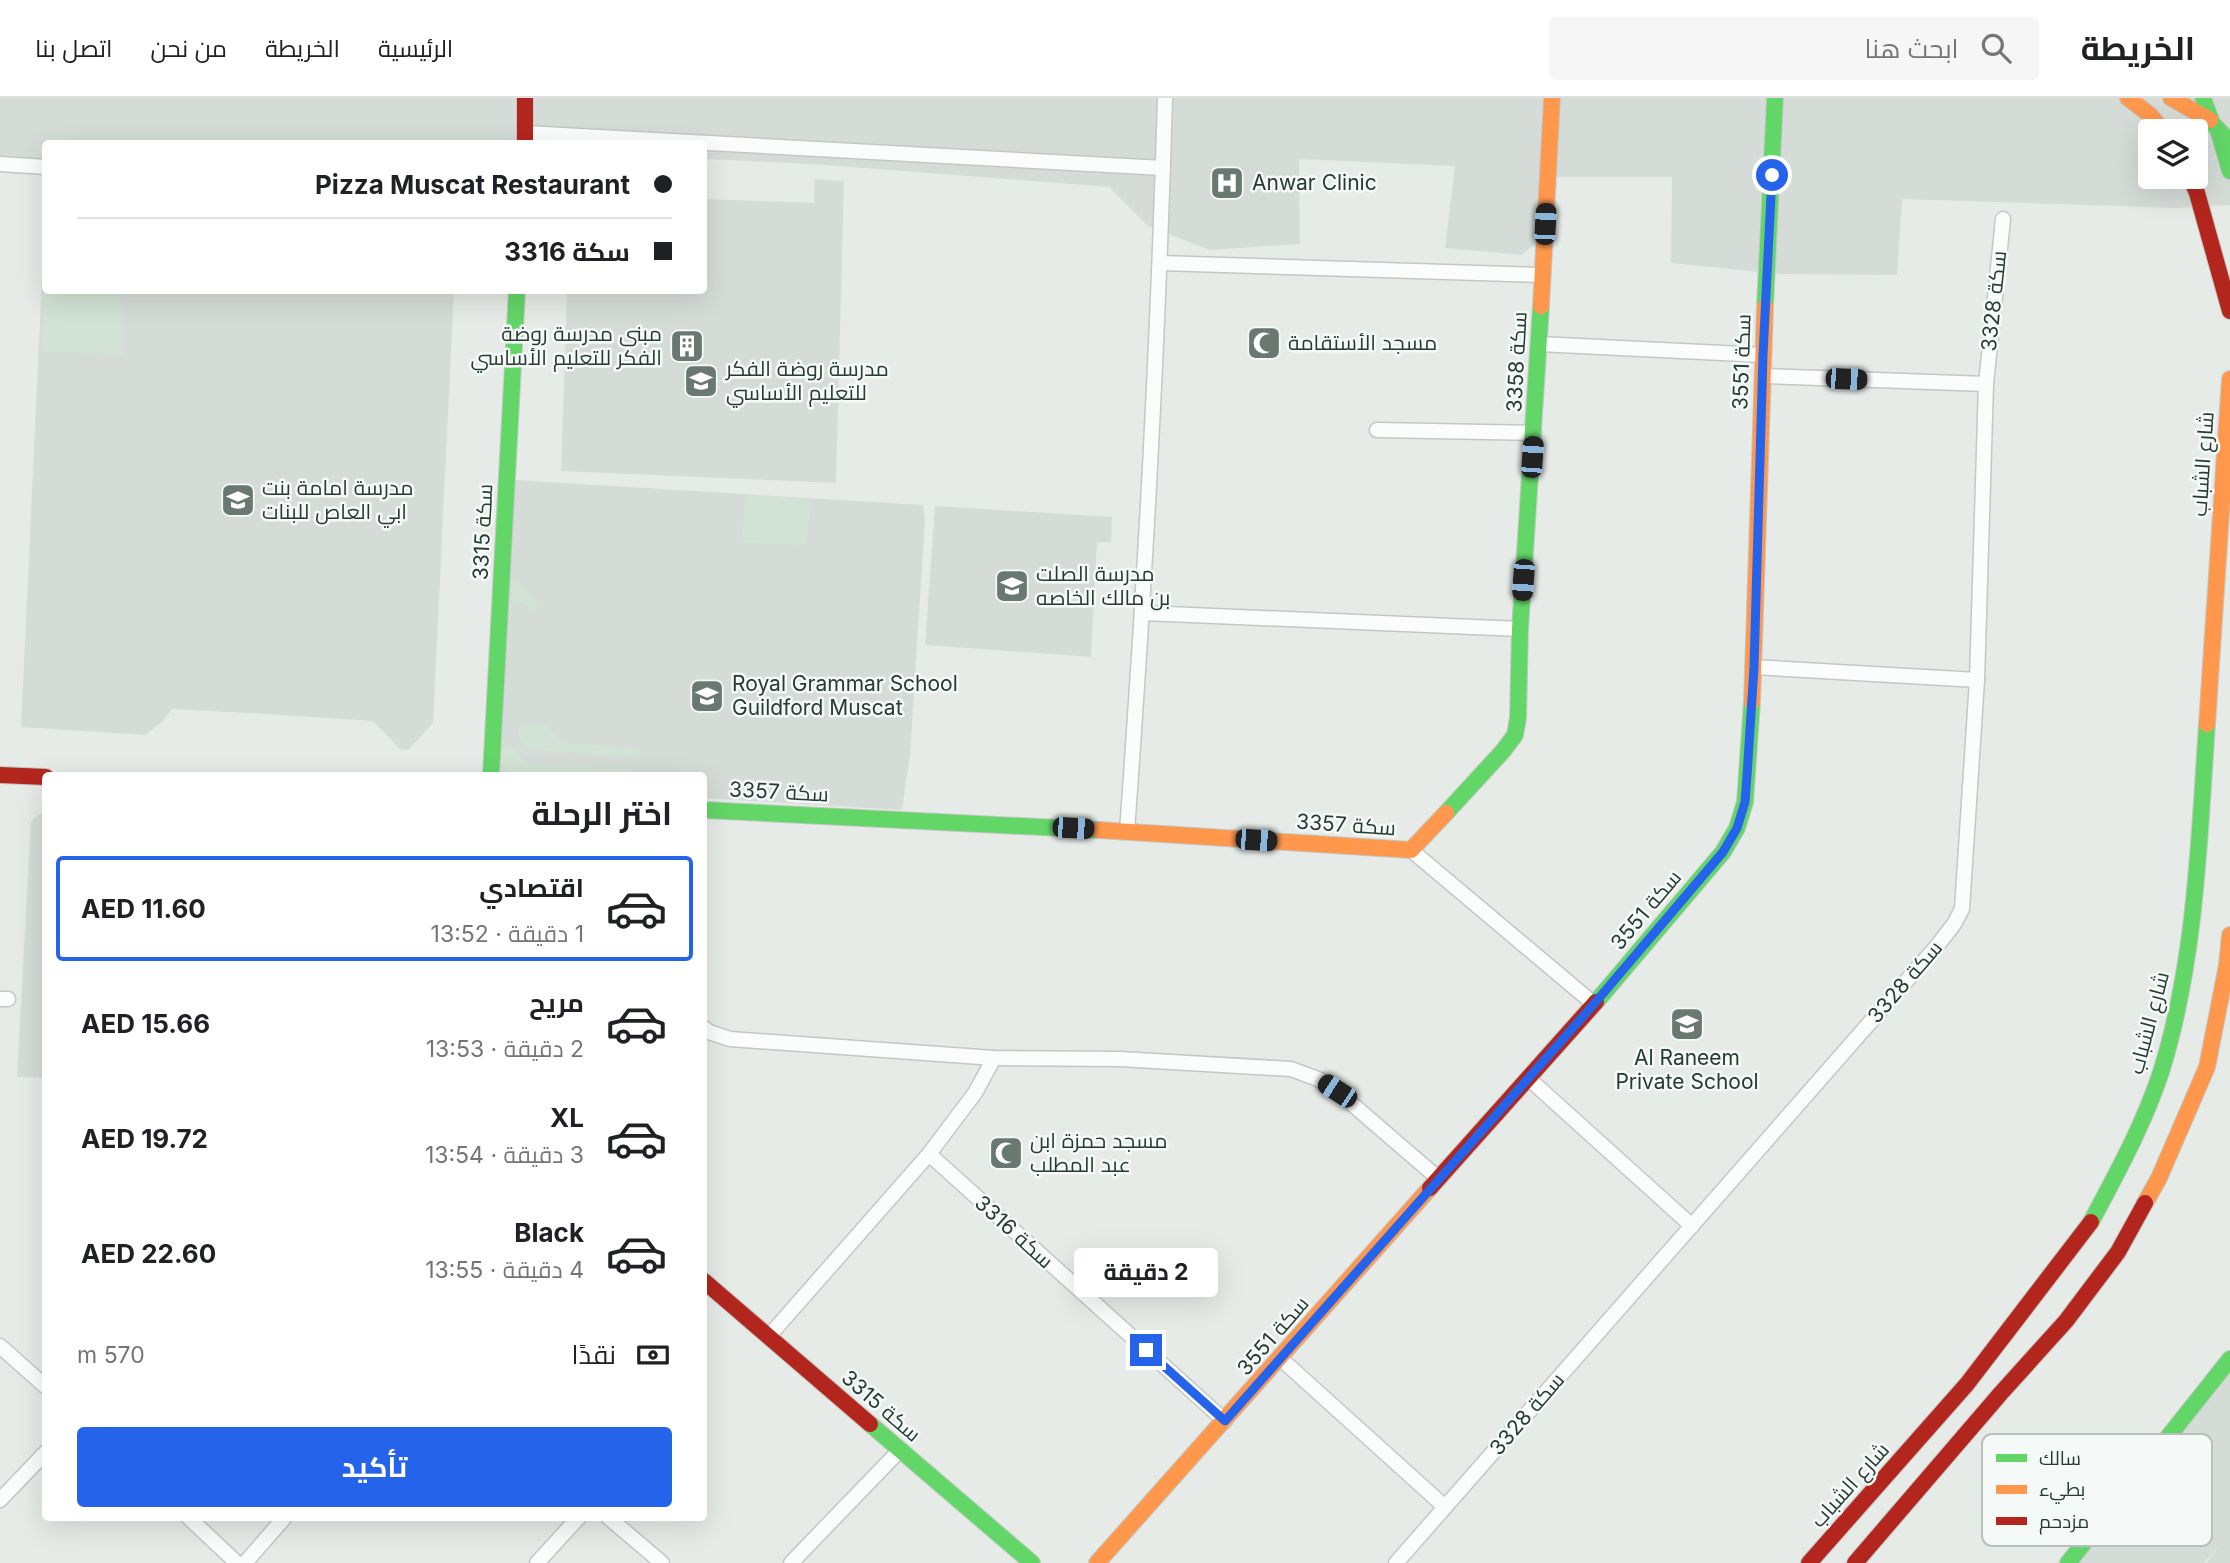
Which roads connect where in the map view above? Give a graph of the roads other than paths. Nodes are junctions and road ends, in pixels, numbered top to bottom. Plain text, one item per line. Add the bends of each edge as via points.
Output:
1 (525, 98) edge
2 (1165, 98) edge
3 (1552, 98) edge
4 (1775, 98) edge
5 (2128, 98) edge
6 (2171, 98) edge
7 (2203, 98) edge
8 (2153, 119) edge
9 (2220, 132) edge
10 (525, 138) edge
11 (566, 140) edge
12 (707, 147) edge
13 (0, 164) edge
14 (42, 167) edge
15 (1163, 169) junction
16 (2230, 171) edge
17 (2195, 189) edge
18 (2003, 219) dead end
19 (1160, 263) junction
20 (1542, 275) junction
21 (517, 294) edge
22 (2230, 311) edge
23 (1539, 344) junction
24 (1763, 355) junction
25 (1763, 376) junction
26 (2230, 379) edge
27 (1986, 384) junction
28 (1377, 430) dead end
29 (1534, 433) junction
30 (1143, 613) junction
31 (1520, 629) junction
32 (1754, 667) junction
33 (1977, 680) junction
34 (491, 772) edge
35 (0, 775) edge
36 (42, 777) edge
37 (707, 810) edge
38 (1127, 831) junction
39 (1411, 850) junction
40 (2230, 935) edge
41 (2229, 961) edge
42 (1594, 1004) junction
43 (707, 1030) edge
44 (994, 1058) junction
45 (1528, 1078) junction
46 (929, 1154) junction
47 (1439, 1179) junction
48 (1692, 1226) junction
49 (707, 1284) edge
50 (769, 1336) junction
51 (0, 1346) edge
52 (1280, 1358) junction
53 (2230, 1359) edge
54 (42, 1383) edge
55 (1225, 1421) junction
56 (2170, 1434) edge
57 (900, 1450) junction
58 (42, 1456) edge
59 (0, 1500) edge
60 (1445, 1507) junction
61 (192, 1521) edge
62 (282, 1521) edge
63 (575, 1521) edge
64 (613, 1521) edge
65 (2082, 1546) edge
66 (237, 1563) edge
67 (245, 1563) edge
68 (537, 1563) edge
69 (662, 1563) edge
70 (791, 1563) edge
71 (1032, 1563) edge
72 (1097, 1563) edge
73 (1396, 1563) edge
74 (1808, 1563) edge
75 (1855, 1563) edge
76 (2068, 1563) edge

1 - 10 street
2 - 15 street
3 - 20 street, سكة 3358
4 - 24 street, سكة 3551
5 - 8 street
6 - 9 street
7 - 9 street
9 - 16 street
10 - 11 street
12 - 15 street
13 - 14 street
15 - 19 street
17 - 22 street
18 - 27 street, سكة 3328
19 - 20 street
19 - 30 street
20 - 23 street, سكة 3358
21 - 34 street, سكة 3315
23 - 24 street
23 - 29 street, سكة 3358
24 - 25 street, سكة 3551
25 - 27 street
25 - 32 street, سكة 3551
26 - 74 street, شارع الشباب via 2200,831 2186,968 2160,1074 2130,1150 2089,1226 1967,1384
27 - 33 street, سكة 3328
28 - 29 street
29 - 31 street, سكة 3358
30 - 31 street
30 - 38 street
31 - 39 street, سكة 3358 via 1515,735
32 - 33 street
32 - 42 street, سكة 3551 via 1745,802 1737,828 1723,852
33 - 48 street, سكة 3328 via 1962,909 1954,924
35 - 36 street
37 - 38 street, سكة 3357
38 - 39 street, سكة 3357
39 - 42 street, سكة 3357
40 - 41 street
41 - 75 street via 2207,1067 2160,1178 2118,1252 2066,1321
42 - 45 street, سكة 3551
43 - 44 street via 730,1039
44 - 46 street via 975,1093
44 - 47 street via 1120,1059 1291,1069 1337,1091
45 - 47 street, سكة 3551
45 - 48 street
46 - 50 street
46 - 55 street, سكة 3316
47 - 52 street, سكة 3551
48 - 60 street, سكة 3328
49 - 50 street, سكة 3315
50 - 57 street, سكة 3315
51 - 54 street
52 - 55 street, سكة 3551
52 - 60 street
53 - 56 street
55 - 72 street, سكة 3551
57 - 70 street
57 - 71 street, سكة 3315
58 - 59 street
60 - 73 street, سكة 3328
61 - 66 street
62 - 67 street
63 - 68 street
64 - 69 street
65 - 76 street

